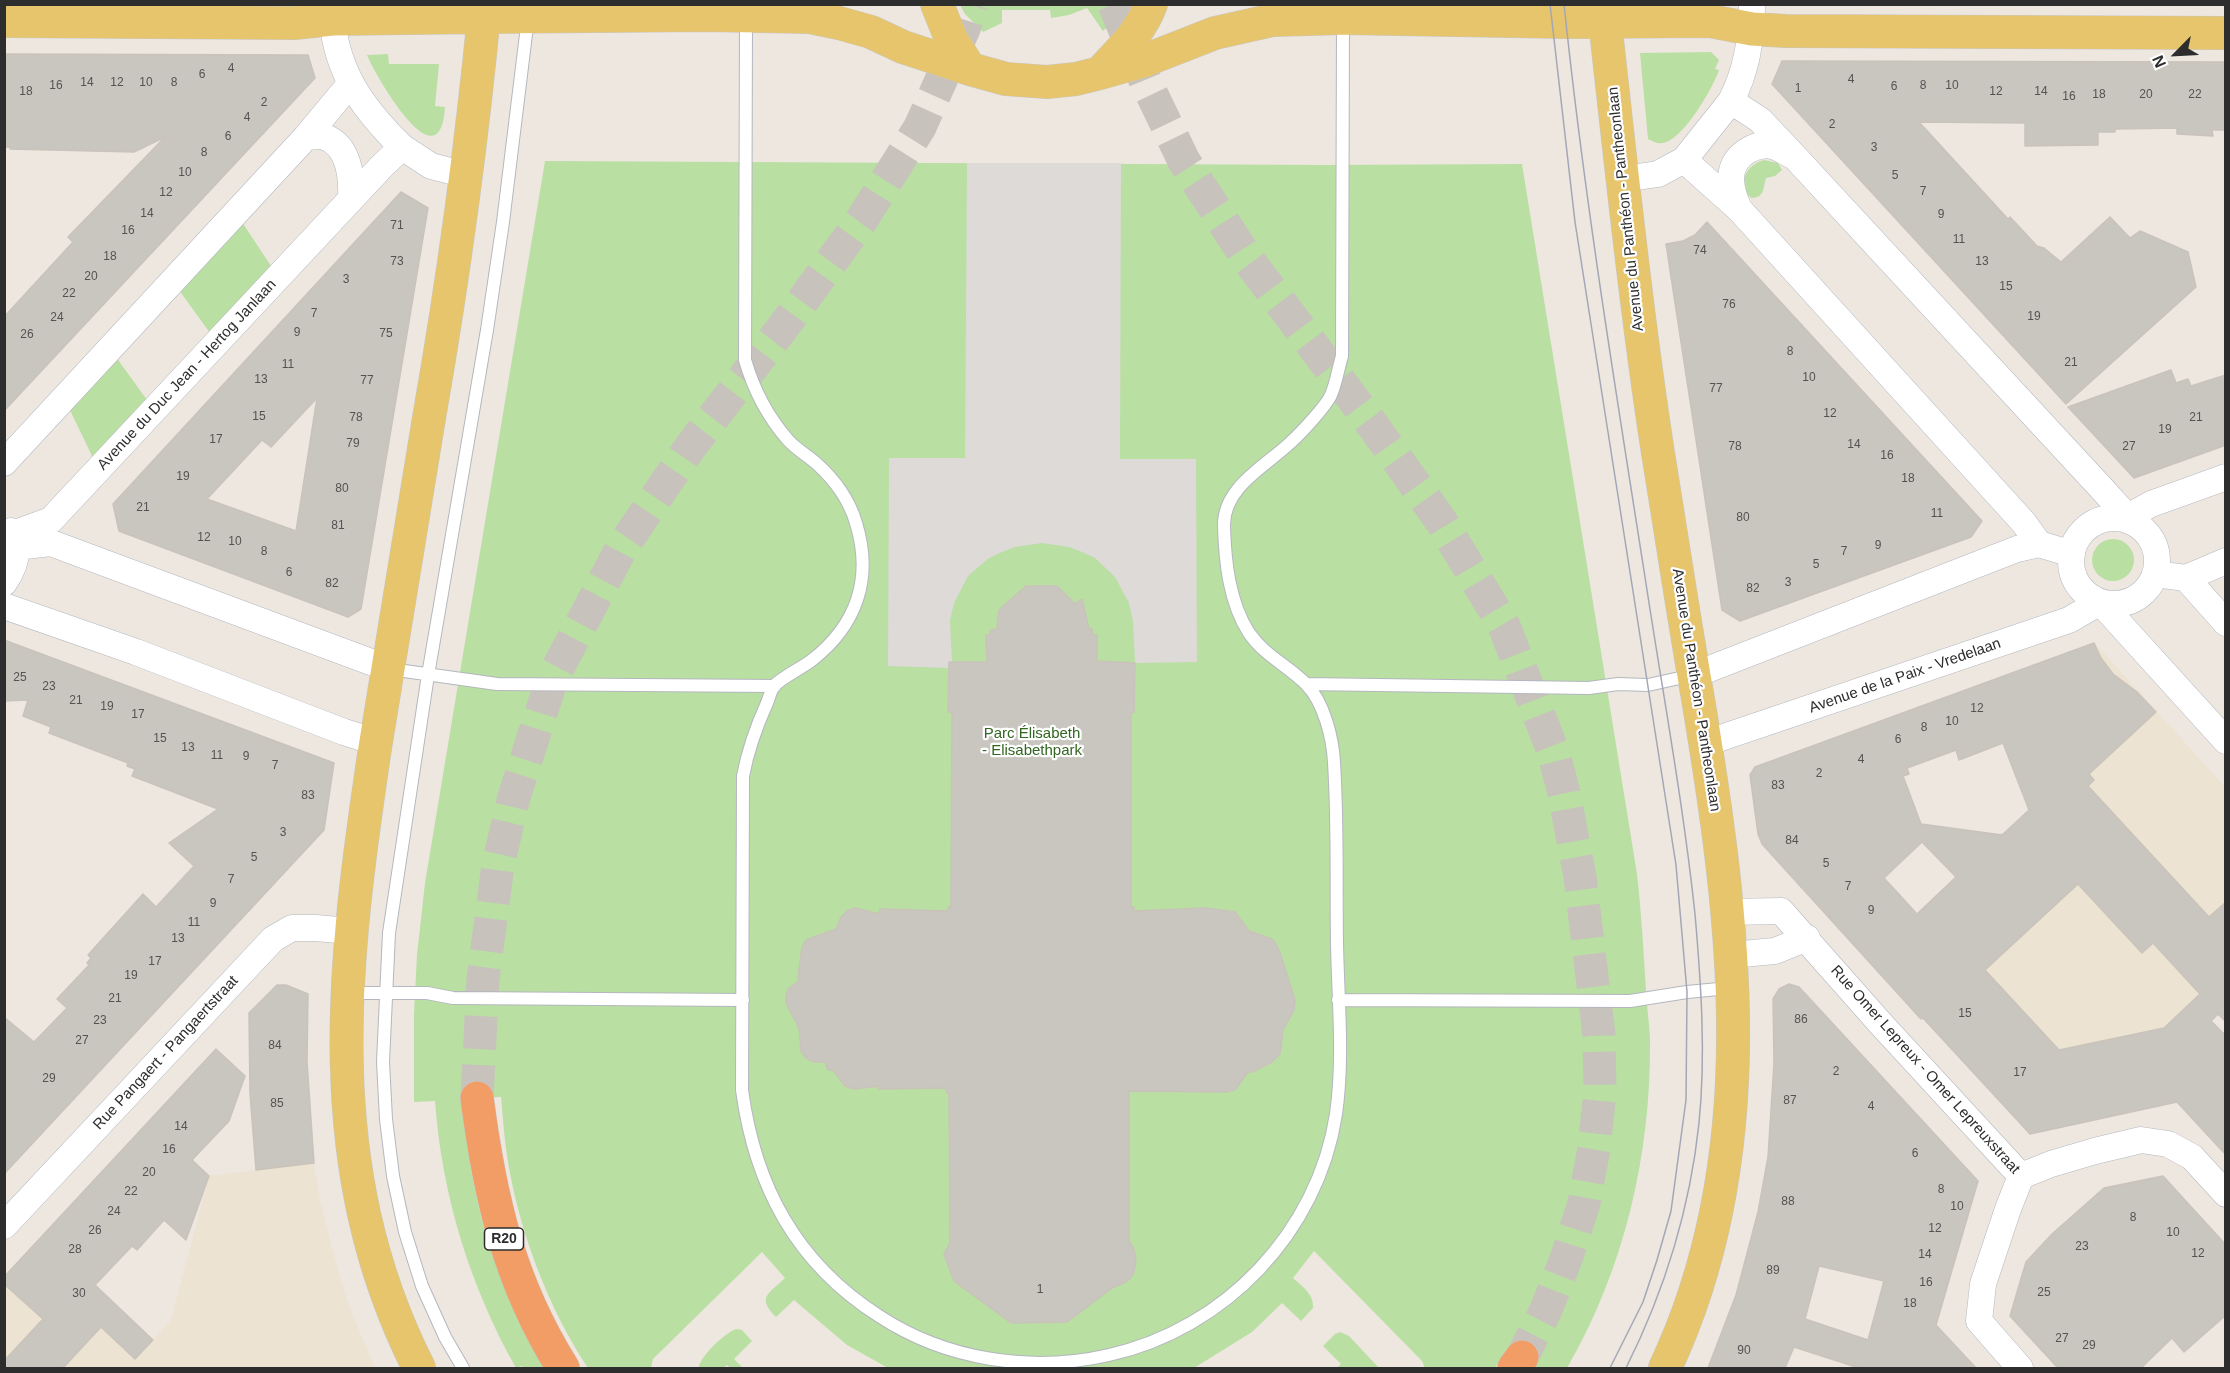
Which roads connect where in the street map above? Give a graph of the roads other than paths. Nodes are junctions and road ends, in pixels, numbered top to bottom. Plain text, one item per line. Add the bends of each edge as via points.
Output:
1 (938, 4) edge
2 (1151, 4) edge
3 (529, 10) edge
4 (746, 10) edge
5 (484, 11) edge
6 (1343, 11) edge
7 (331, 12) edge
8 (1604, 13) edge
9 (1752, 17) edge
10 (4, 21) edge
11 (2226, 33) edge
12 (970, 69) junction
13 (1100, 73) junction
14 (350, 84) junction
15 (1731, 100) junction
16 (306, 137) junction
17 (402, 147) junction
18 (1794, 156) junction
19 (1684, 160) junction
20 (466, 175) junction
21 (1623, 179) junction
22 (351, 199) junction
23 (1738, 209) junction
24 (4, 463) edge
25 (2226, 477) edge
26 (2124, 519) junction
27 (11, 534) edge
28 (2039, 544) junction
29 (2072, 554) junction
30 (2226, 561) edge
31 (2155, 574) junction
32 (2186, 578) junction
33 (4, 583) edge
34 (2100, 602) junction
35 (4, 606) edge
36 (2226, 623) edge
37 (387, 668) junction
38 (428, 675) junction
39 (1694, 675) junction
40 (1306, 684) junction
41 (775, 686) junction
42 (2218, 726) edge
43 (376, 742) junction
44 (1706, 743) junction
45 (1728, 912) junction
46 (351, 931) junction
47 (1807, 938) junction
48 (1731, 955) junction
49 (1733, 988) junction
50 (347, 993) junction
51 (386, 994) junction
52 (743, 1000) junction
53 (1338, 1000) junction
54 (477, 1098) tunnel mouth
55 (2021, 1176) junction
56 (2226, 1194) edge
57 (4, 1226) edge
58 (1038, 1366) edge
59 (419, 1368) edge
60 (463, 1368) edge
61 (563, 1368) edge
62 (1665, 1368) edge
63 (2020, 1368) edge

1 - 12 main road via 951,39
2 - 13 main road via 1145,21
3 - 4 main road
3 - 5 main road
3 - 38 lane via 489,319
4 - 12 main road via 839,23
4 - 41 lane via 745,360 758,398 770,418 789,441 835,482 846,498 856,521 864,561 858,598 840,635
5 - 7 main road
5 - 20 main road
6 - 8 main road
6 - 13 main road via 1244,25
6 - 40 lane via 1342,356 1329,398 1293,441 1244,482 1226,506 1224,521 1228,584 1249,632 1276,662
7 - 10 main road via 295,23
7 - 14 street via 338,52
8 - 9 main road via 1710,21
8 - 21 main road, Avenue du Panthéon - Pantheonlaan
9 - 11 main road
9 - 15 street
12 - 13 main road via 1006,79 1047,82
14 - 16 street
14 - 17 street via 368,111
15 - 18 street via 1760,120
15 - 19 street
16 - 22 street via 323,136 335,143 345,157 352,180
16 - 24 street
17 - 20 street via 431,166
17 - 22 street, Avenue du Duc Jean - Hertog Janlaan
18 - 23 street via 1773,146 1760,146 1738,159 1731,184
18 - 26 street via 2122,511
19 - 21 street via 1658,174
19 - 23 street
20 - 37 main road via 441,353
21 - 39 main road, Avenue du Panthéon - Pantheonlaan via 1641,342
22 - 27 street, Avenue du Duc Jean - Hertog Janlaan via 51,520
23 - 28 street
25 - 26 street via 2151,504
26 - 29 street via 2101,520 2090,526 2078,538
26 - 31 street via 2133,521 2150,537 2157,559
27 - 33 street via 14,566
27 - 37 street via 51,543
28 - 29 street
28 - 39 street via 2017,549
29 - 34 street via 2077,583
30 - 32 street
31 - 32 street
31 - 34 street via 2147,589 2134,600
32 - 36 street
34 - 42 street
34 - 44 street, Avenue de la Paix - Vredelaan via 2069,620
35 - 43 street
37 - 38 lane
37 - 43 main road
38 - 41 lane via 497,684
38 - 51 lane via 391,912
39 - 40 lane via 1648,685 1589,688
39 - 44 main road, Avenue du Panthéon - Pantheonlaan
40 - 53 lane via 1321,704 1334,758
41 - 52 lane via 753,735 743,776
43 - 46 main road
44 - 45 main road, Avenue du Panthéon - Pantheonlaan
45 - 47 street, Rue Omer Lepreux - Omer Lepreuxstraat via 1781,910
45 - 48 main road, Avenue du Panthéon - Pantheonlaan
46 - 50 main road
46 - 57 street, Rue Pangaert - Pangaertstraat via 292,928 273,939
47 - 48 street via 1775,951
47 - 55 street, Rue Omer Lepreux - Omer Lepreuxstraat
48 - 49 main road, Avenue du Panthéon - Pantheonlaan
49 - 53 lane via 1630,1001
49 - 62 main road, Avenue du Panthéon - Pantheonlaan via 1730,1132 1722,1192 1690,1309
50 - 51 lane
50 - 59 main road via 346,1087 352,1150 384,1283
51 - 52 lane
51 - 60 lane via 383,1062 393,1176 422,1286
52 - 58 lane via 742,1090 751,1141 768,1190 809,1256 866,1308 910,1334 976,1356
53 - 58 lane via 1338,1090 1330,1142 1312,1190 1282,1244 1236,1293 1171,1335 1122,1353
54 - 61 highway, R20 via 494,1202 508,1253 527,1301
55 - 56 street via 2050,1164 2141,1140 2168,1144 2192,1157
55 - 63 street, Rue Omer Lepreux - Omer Lepreuxstraat via 1983,1284 1979,1321

